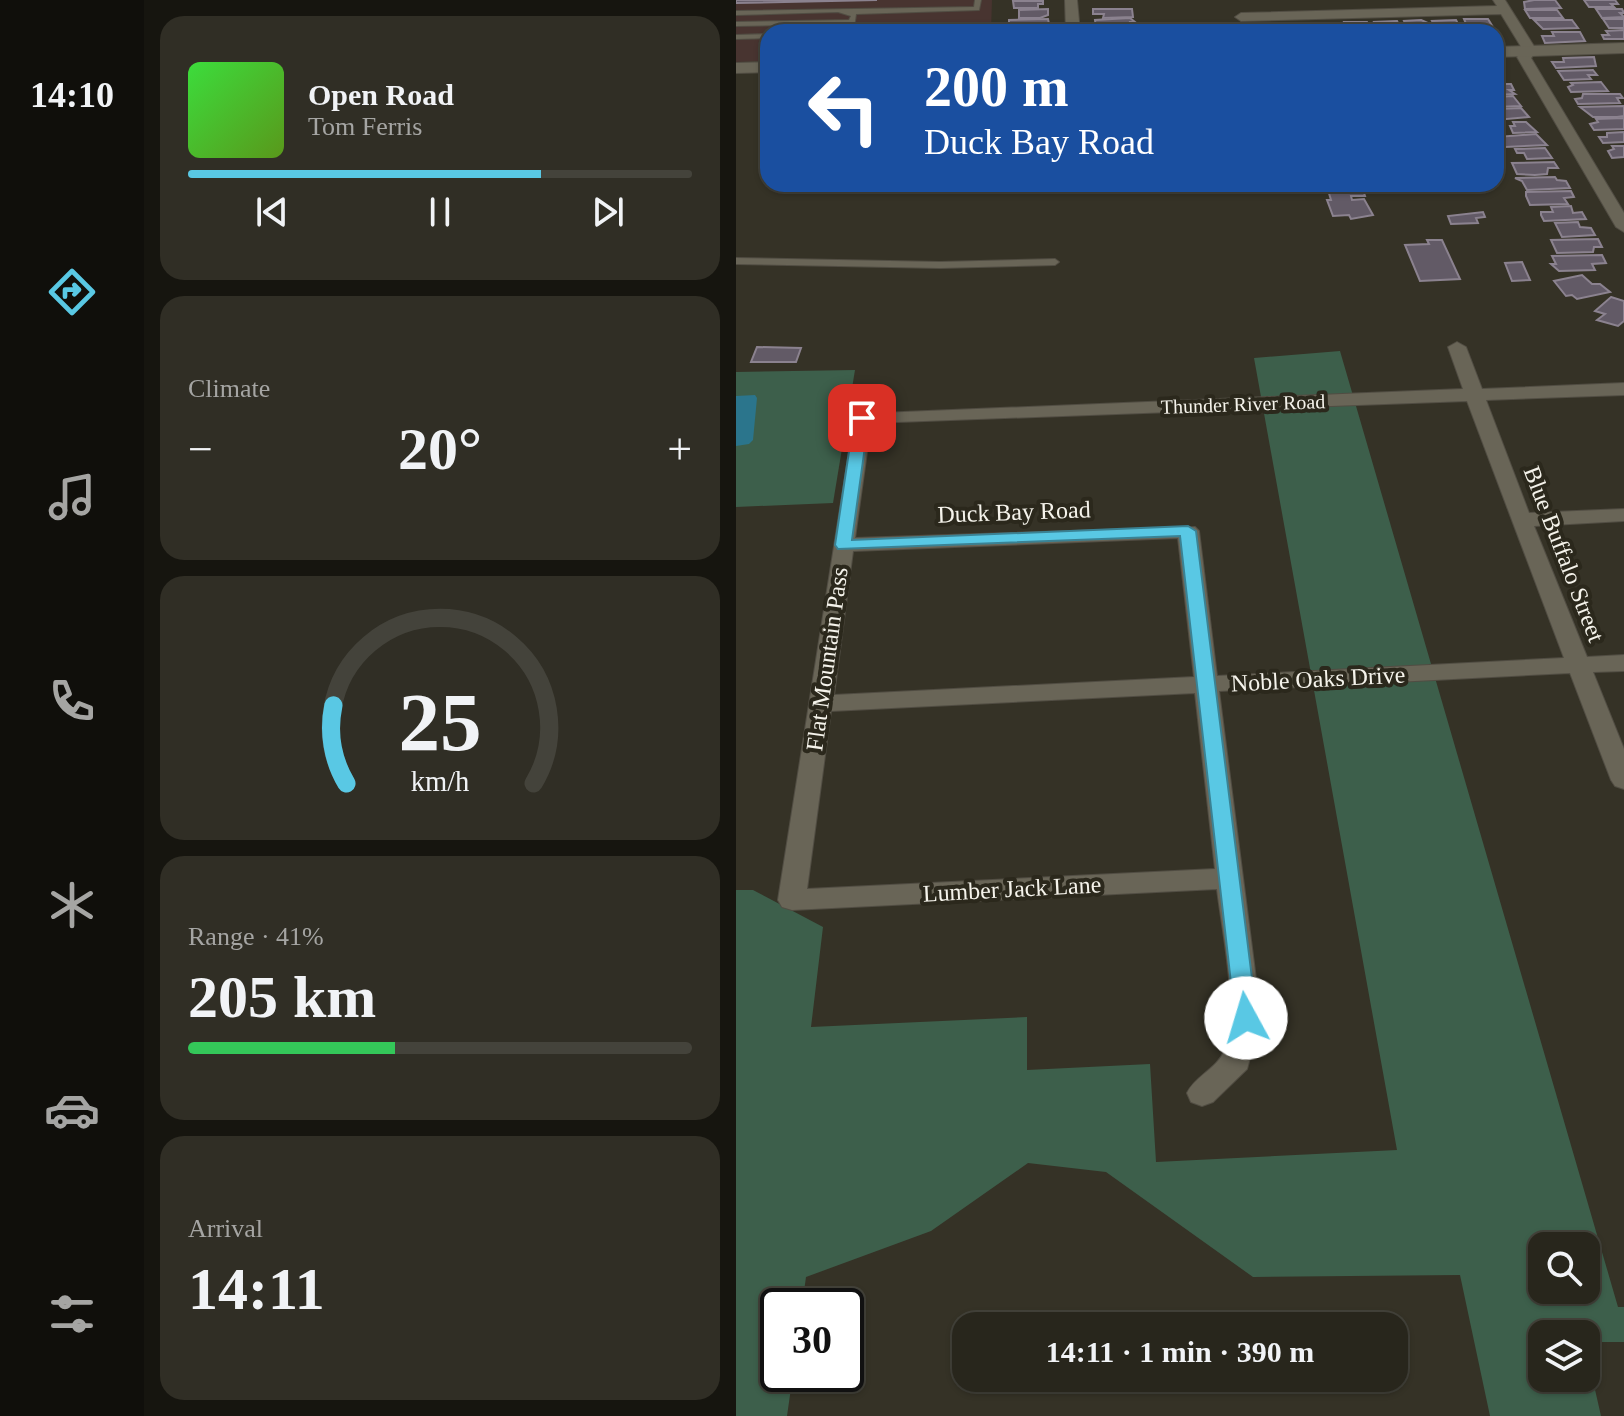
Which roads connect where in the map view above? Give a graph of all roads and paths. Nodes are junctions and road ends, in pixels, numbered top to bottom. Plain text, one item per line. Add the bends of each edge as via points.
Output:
1 (978, 0) edge
2 (1071, 0) edge
3 (1502, 5) edge
4 (844, 12) junction
5 (736, 13) edge
6 (1241, 17) dead end
7 (852, 22) joint
8 (736, 24) edge
9 (1072, 24) edge
10 (760, 36) edge
11 (736, 37) edge
12 (1624, 48) edge
13 (1530, 51) junction
14 (1504, 52) edge
15 (760, 67) edge
16 (736, 68) edge
17 (1624, 227) edge
18 (736, 261) edge
19 (1055, 262) dead end
20 (1457, 347) dead end
21 (1624, 389) edge
22 (1474, 395) junction
23 (862, 418) joint
24 (1624, 515) edge
25 (1521, 520) junction
26 (843, 545) junction
27 (1624, 663) edge
28 (1580, 666) junction
29 (1206, 684) junction
30 (821, 704) junction
31 (1624, 780) edge
32 (1231, 878) junction
33 (792, 900) joint
34 (1202, 1093) dead end

1 - 4 lane via 977,9
2 - 9 street
3 - 6 street
3 - 13 street
4 - 5 lane
4 - 7 lane via 854,15
7 - 8 lane
10 - 11 lane
12 - 13 street
13 - 14 street
13 - 17 street via 1524,57
15 - 16 street
18 - 19 lane
20 - 22 street, Blue Buffalo Street
21 - 22 street, Thunder River Road
22 - 23 street, Thunder River Road
22 - 25 street, Blue Buffalo Street
23 - 26 street, Flat Mountain Pass
24 - 25 street
25 - 28 street, Blue Buffalo Street
26 - 29 street, Duck Bay Road via 1188,531
26 - 30 street, Flat Mountain Pass
27 - 28 street, Noble Oaks Drive
28 - 29 street, Noble Oaks Drive
28 - 31 street, Blue Buffalo Street
29 - 30 street, Noble Oaks Drive
29 - 32 street
30 - 33 street, Flat Mountain Pass
32 - 33 street, Lumber Jack Lane
32 - 34 street via 1246,1018 1237,1060

